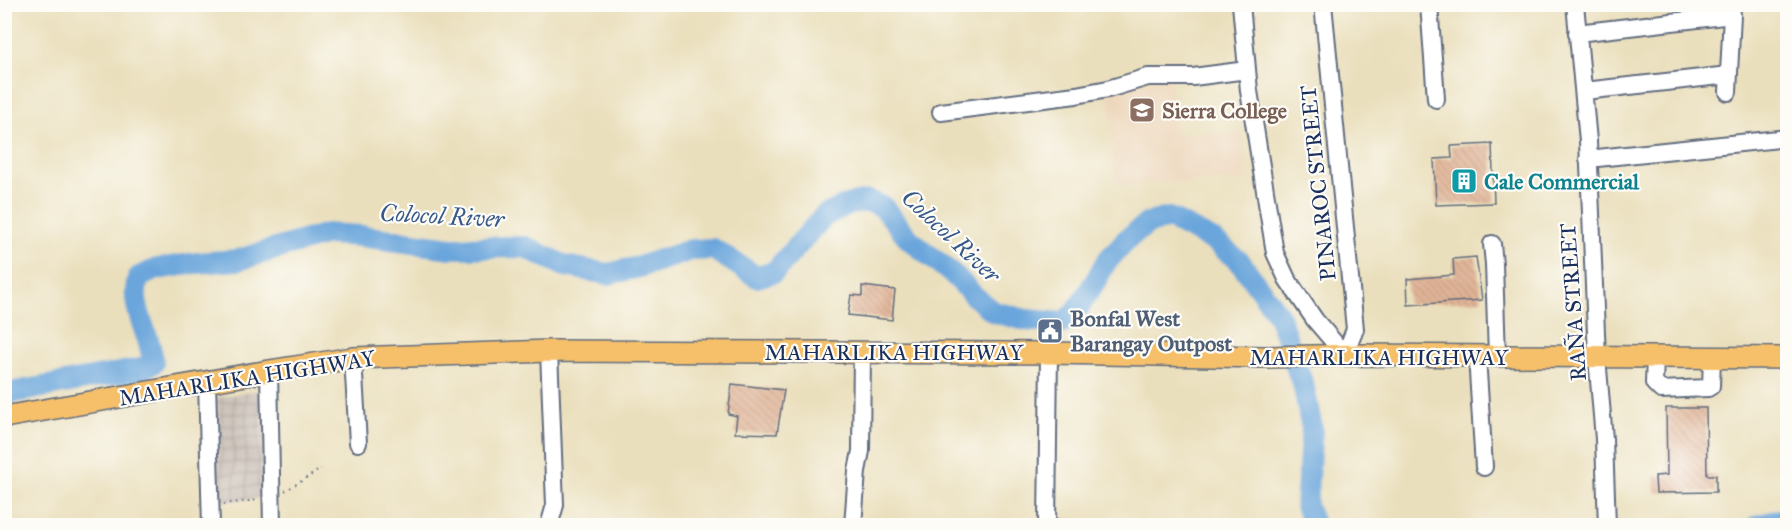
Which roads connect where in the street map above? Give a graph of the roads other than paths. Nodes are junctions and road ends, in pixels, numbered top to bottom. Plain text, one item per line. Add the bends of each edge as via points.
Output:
1 (1241, 4) edge
2 (1323, 4) edge
3 (1429, 4) edge
4 (1575, 4) edge
5 (1731, 10) edge
6 (1577, 33) junction
7 (1247, 70) junction
8 (1584, 91) junction
9 (1436, 99) dead end
10 (941, 112) dead end
11 (1788, 138) edge
12 (1588, 159) junction
13 (1492, 244) dead end
14 (549, 351) junction
15 (862, 352) junction
16 (1049, 353) junction
17 (1345, 355) junction
18 (1487, 357) junction
19 (1597, 357) junction
20 (353, 358) junction
21 (1655, 358) junction
22 (1712, 358) junction
23 (1788, 358) edge
24 (268, 371) junction
25 (207, 382) junction
26 (4, 417) edge
27 (358, 443) dead end
28 (1484, 467) dead end
29 (212, 525) edge
30 (272, 525) edge
31 (549, 525) edge
32 (853, 525) edge
33 (1047, 525) edge
34 (1607, 525) edge

1 - 7 street
2 - 17 street, PINAROC STREET via 1355,329
3 - 9 street
4 - 6 street, RAÑA STREET
5 - 6 street
5 - 8 street via 1728,83
6 - 8 street, RAÑA STREET
7 - 10 street via 1193,77 1148,77 1076,95
7 - 17 street via 1275,253 1287,279 1315,320
8 - 12 street, RAÑA STREET
11 - 12 street
12 - 19 street, RAÑA STREET
13 - 18 street
14 - 15 main road, MAHARLIKA HIGHWAY
14 - 20 main road, MAHARLIKA HIGHWAY
14 - 31 street via 555,505
15 - 16 main road, MAHARLIKA HIGHWAY
15 - 32 street via 861,451
16 - 17 main road, MAHARLIKA HIGHWAY
16 - 33 street
17 - 18 main road, MAHARLIKA HIGHWAY
18 - 19 main road, MAHARLIKA HIGHWAY
18 - 28 street
19 - 21 main road, MAHARLIKA HIGHWAY
19 - 34 street, RAÑA STREET
20 - 24 main road, MAHARLIKA HIGHWAY
20 - 27 street
21 - 22 main road, MAHARLIKA HIGHWAY
21 - 22 street via 1654,383 1660,390 1708,388
22 - 23 main road, MAHARLIKA HIGHWAY
24 - 25 main road, MAHARLIKA HIGHWAY
24 - 30 street
25 - 26 main road, MAHARLIKA HIGHWAY
25 - 29 street

